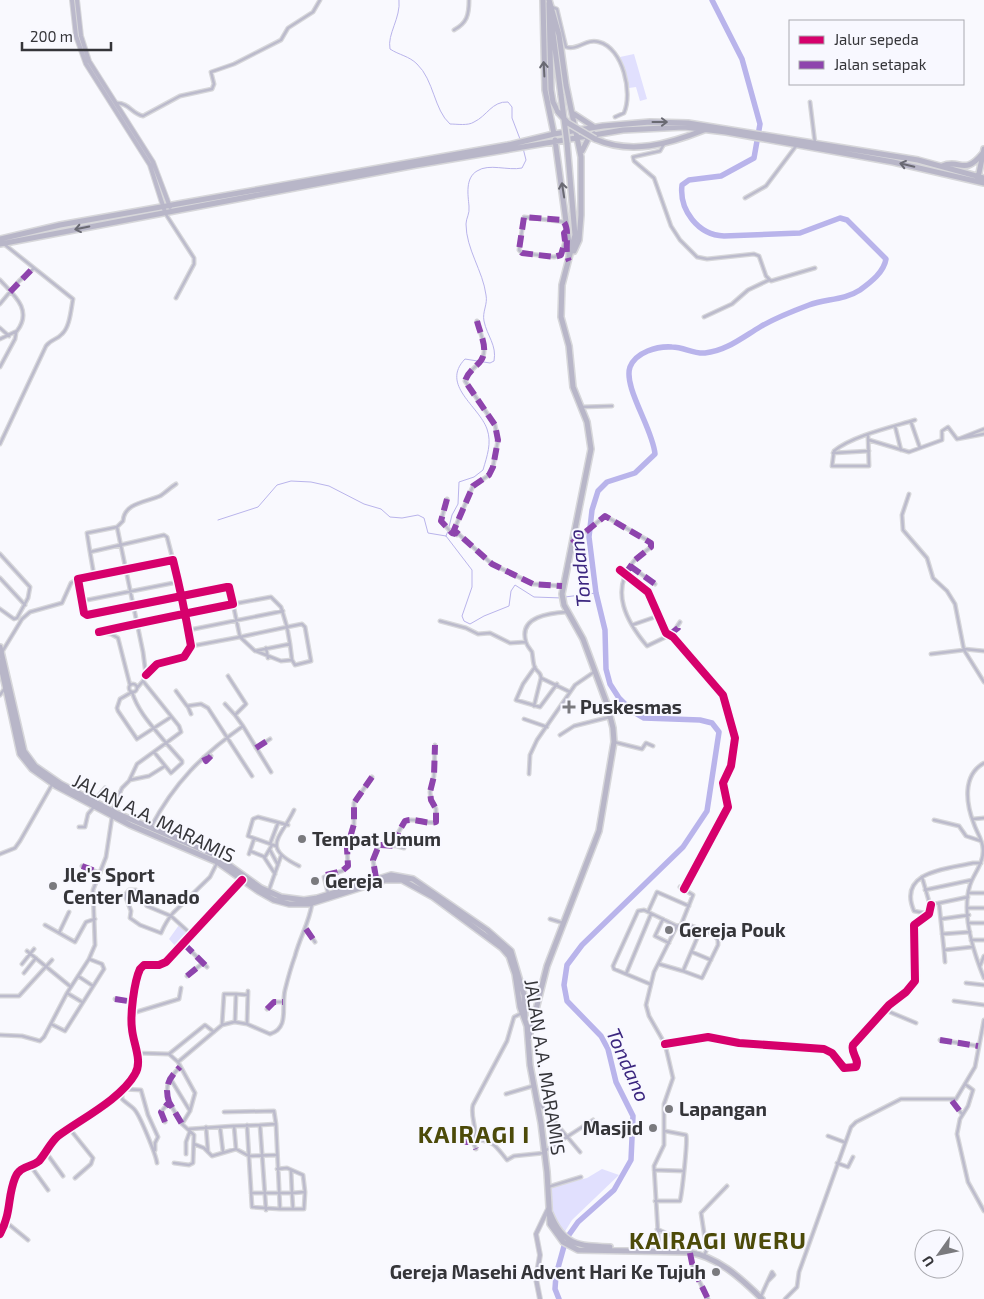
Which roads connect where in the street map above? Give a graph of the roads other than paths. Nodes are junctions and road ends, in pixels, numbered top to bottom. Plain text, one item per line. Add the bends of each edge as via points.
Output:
1 (72, 0) edge
2 (77, 0) edge
3 (320, 0) edge
4 (469, 0) edge
5 (548, 2) edge
6 (454, 30) dead end
7 (810, 102) dead end
8 (117, 103) junction
9 (572, 111) junction
10 (615, 117) dead end
11 (596, 130) junction
12 (705, 130) junction
13 (728, 131) junction
14 (578, 133) junction
15 (555, 137) junction
16 (780, 140) junction
17 (665, 143) junction
18 (815, 143) junction
19 (797, 144) junction
20 (984, 151) edge
21 (581, 157) junction
22 (942, 166) junction
23 (980, 178) edge
24 (984, 183) edge
25 (745, 198) dead end
26 (167, 208) junction
27 (170, 220) junction
28 (566, 231) junction
29 (1, 242) edge
30 (570, 256) junction
31 (33, 268) junction
32 (815, 268) dead end
33 (0, 280) edge
34 (769, 280) junction
35 (10, 292) junction
36 (176, 298) dead end
37 (0, 304) edge
38 (704, 317) dead end
39 (477, 321) dead end
40 (0, 328) edge
41 (16, 332) junction
42 (8, 336) junction
43 (0, 339) edge
44 (0, 367) edge
45 (612, 406) dead end
46 (579, 407) junction
47 (915, 420) dead end
48 (911, 422) junction
49 (896, 426) junction
50 (984, 429) edge
51 (984, 434) edge
52 (868, 436) junction
53 (960, 438) junction
54 (869, 440) junction
55 (0, 444) edge
56 (920, 448) junction
57 (901, 450) junction
58 (869, 451) junction
59 (833, 454) junction
60 (176, 484) dead end
61 (909, 494) dead end
62 (447, 499) dead end
63 (117, 528) junction
64 (458, 535) junction
65 (575, 541) junction
66 (121, 546) junction
67 (90, 552) junction
68 (0, 554) edge
69 (173, 560) junction
70 (630, 566) junction
71 (126, 569) junction
72 (620, 570) dead end
73 (625, 574) junction
74 (94, 575) junction
75 (0, 578) edge
76 (78, 579) junction
77 (178, 582) junction
78 (655, 584) dead end
79 (562, 586) junction
80 (130, 591) junction
81 (182, 597) junction
82 (82, 600) junction
83 (234, 604) junction
84 (25, 605) junction
85 (133, 606) junction
86 (0, 609) edge
87 (283, 611) junction
88 (567, 612) junction
89 (185, 614) junction
90 (658, 616) junction
91 (237, 621) junction
92 (440, 621) dead end
93 (680, 622) dead end
94 (136, 624) junction
95 (632, 625) junction
96 (287, 627) junction
97 (188, 630) junction
98 (669, 635) junction
99 (240, 637) junction
100 (526, 642) junction
101 (290, 644) junction
102 (192, 646) junction
103 (266, 648) junction
104 (1, 649) edge
105 (964, 649) junction
106 (255, 651) junction
107 (984, 651) edge
108 (931, 654) dead end
109 (268, 658) junction
110 (292, 660) junction
111 (0, 662) edge
112 (535, 668) junction
113 (1, 670) edge
114 (594, 672) junction
115 (146, 675) junction
116 (228, 676) dead end
117 (542, 678) junction
118 (143, 681) junction
119 (984, 682) edge
120 (557, 684) junction
121 (130, 685) junction
122 (5, 688) junction
123 (137, 688) junction
124 (176, 691) dead end
125 (132, 692) junction
126 (570, 692) junction
127 (0, 694) edge
128 (225, 704) dead end
129 (187, 706) junction
130 (534, 706) junction
131 (191, 714) dead end
132 (235, 715) junction
133 (171, 717) junction
134 (611, 717) junction
135 (524, 719) dead end
136 (243, 726) junction
137 (547, 727) junction
138 (154, 728) junction
139 (560, 735) dead end
140 (227, 737) junction
141 (270, 739) dead end
142 (614, 742) junction
143 (166, 743) junction
144 (435, 745) dead end
145 (653, 746) dead end
146 (256, 748) junction
147 (154, 752) junction
148 (211, 756) dead end
149 (204, 757) junction
150 (206, 761) junction
151 (984, 763) edge
152 (209, 765) dead end
153 (165, 766) junction
154 (271, 772) dead end
155 (529, 774) dead end
156 (252, 776) dead end
157 (372, 777) dead end
158 (129, 781) junction
159 (53, 783) junction
160 (105, 788) dead end
161 (94, 804) junction
162 (294, 810) dead end
163 (112, 814) junction
164 (984, 818) edge
165 (972, 819) junction
166 (934, 820) dead end
167 (278, 823) junction
168 (288, 825) junction
169 (79, 827) dead end
170 (150, 828) junction
171 (173, 830) dead end
172 (254, 839) junction
173 (981, 841) junction
174 (186, 845) junction
175 (272, 845) junction
176 (397, 846) junction
177 (404, 848) dead end
178 (218, 849) dead end
179 (270, 850) junction
180 (0, 854) edge
181 (214, 855) junction
182 (281, 856) junction
183 (264, 857) junction
184 (217, 862) junction
185 (981, 863) junction
186 (278, 865) junction
187 (82, 866) dead end
188 (299, 866) dead end
189 (100, 873) junction
190 (275, 874) junction
191 (922, 876) junction
192 (376, 878) junction
193 (242, 880) junction
194 (972, 880) junction
195 (680, 887) dead end
196 (684, 889) junction
197 (925, 890) junction
198 (268, 892) junction
199 (969, 893) junction
200 (984, 893) edge
201 (328, 894) junction
202 (968, 897) junction
203 (939, 903) junction
204 (312, 904) junction
205 (931, 905) junction
206 (689, 906) junction
207 (968, 908) junction
208 (984, 908) edge
209 (69, 912) dead end
210 (649, 913) junction
211 (929, 914) junction
212 (171, 916) junction
213 (969, 916) junction
214 (95, 919) junction
215 (550, 919) dead end
216 (663, 919) junction
217 (941, 919) junction
218 (683, 923) junction
219 (970, 923) junction
220 (984, 923) edge
221 (564, 924) junction
222 (45, 925) dead end
223 (677, 926) junction
224 (481, 928) junction
225 (306, 929) junction
226 (701, 929) junction
227 (970, 932) junction
228 (59, 933) junction
229 (942, 934) junction
230 (192, 935) junction
231 (971, 940) junction
232 (984, 940) edge
233 (315, 942) dead end
234 (669, 943) junction
235 (184, 944) junction
236 (972, 947) junction
237 (34, 948) dead end
238 (944, 950) junction
239 (27, 951) dead end
240 (692, 952) junction
241 (30, 953) junction
242 (984, 956) edge
243 (36, 958) junction
244 (90, 959) junction
245 (52, 960) dead end
246 (710, 960) junction
247 (944, 962) dead end
248 (203, 963) junction
249 (22, 964) dead end
250 (659, 964) junction
251 (46, 966) junction
252 (207, 967) dead end
253 (980, 968) junction
254 (683, 972) junction
255 (24, 973) dead end
256 (626, 974) junction
257 (78, 976) junction
258 (187, 976) dead end
259 (984, 978) edge
260 (966, 983) dead end
261 (650, 984) junction
262 (984, 985) edge
263 (93, 986) junction
264 (71, 987) junction
265 (181, 988) dead end
266 (67, 993) junction
267 (236, 994) junction
268 (0, 996) edge
269 (115, 999) dead end
270 (954, 1001) dead end
271 (82, 1002) junction
272 (134, 1002) junction
273 (283, 1002) junction
274 (984, 1005) edge
275 (267, 1010) dead end
276 (886, 1010) junction
277 (133, 1013) junction
278 (524, 1014) junction
279 (536, 1016) junction
280 (984, 1020) edge
281 (235, 1022) junction
282 (916, 1023) dead end
283 (51, 1024) junction
284 (247, 1024) junction
285 (222, 1025) junction
286 (214, 1032) junction
287 (0, 1035) edge
288 (528, 1040) junction
289 (940, 1040) dead end
290 (979, 1042) junction
291 (665, 1044) junction
292 (984, 1044) edge
293 (978, 1046) junction
294 (138, 1053) junction
295 (169, 1054) junction
296 (178, 1062) junction
297 (180, 1067) junction
298 (170, 1078) junction
299 (965, 1084) junction
300 (534, 1086) junction
301 (123, 1090) junction
302 (506, 1094) dead end
303 (537, 1101) junction
304 (952, 1101) junction
305 (169, 1102) junction
306 (190, 1111) junction
307 (224, 1112) dead end
308 (962, 1114) junction
309 (593, 1120) dead end
310 (165, 1122) dead end
311 (182, 1124) junction
312 (276, 1124) junction
313 (247, 1125) junction
314 (260, 1125) junction
315 (234, 1126) junction
316 (206, 1127) junction
317 (220, 1127) junction
318 (69, 1128) junction
319 (189, 1130) junction
320 (665, 1131) junction
321 (828, 1136) dead end
322 (569, 1137) junction
323 (475, 1139) junction
324 (462, 1142) dead end
325 (473, 1142) junction
326 (844, 1142) junction
327 (194, 1144) junction
328 (236, 1149) junction
329 (476, 1149) dead end
330 (155, 1150) junction
331 (45, 1151) junction
332 (208, 1152) junction
333 (223, 1152) junction
334 (544, 1152) junction
335 (580, 1152) dead end
336 (186, 1154) dead end
337 (276, 1155) junction
338 (249, 1156) junction
339 (263, 1156) junction
340 (853, 1157) dead end
341 (158, 1163) dead end
342 (174, 1163) dead end
343 (30, 1164) junction
344 (837, 1164) junction
345 (277, 1169) junction
346 (291, 1170) junction
347 (654, 1170) junction
348 (682, 1171) junction
349 (63, 1176) dead end
350 (581, 1177) dead end
351 (75, 1178) dead end
352 (727, 1186) dead end
353 (548, 1187) junction
354 (48, 1190) dead end
355 (305, 1192) junction
356 (279, 1193) junction
357 (292, 1193) junction
358 (251, 1194) junction
359 (266, 1194) junction
360 (655, 1201) junction
361 (280, 1209) junction
362 (293, 1209) junction
363 (266, 1210) junction
364 (550, 1210) junction
365 (984, 1210) edge
366 (6, 1222) junction
367 (657, 1229) junction
368 (0, 1234) edge
369 (674, 1237) dead end
370 (28, 1240) dead end
371 (657, 1252) junction
372 (690, 1253) junction
373 (704, 1256) junction
374 (768, 1280) dead end
375 (761, 1298) edge
376 (540, 1299) edge
377 (708, 1299) edge
378 (785, 1299) edge

1 - 26 main road via 76,36 86,64 150,164
2 - 8 main road via 84,49
3 - 8 street via 314,12 288,28 281,40 211,72 212,89 180,96 143,116 124,103
4 - 6 street via 466,20
5 - 9 highway
5 - 10 street via 557,9 566,48 598,41 615,53 628,90 624,113
15 -> 5 highway via 545,90
5 - 17 highway, bridge via 551,90 558,112 568,123 595,139 627,148
5 - 30 highway, bridge via 570,165 575,241
7 - 18 street
8 - 26 main road via 153,162
9 - 11 highway
9 - 14 highway
11 - 12 highway via 684,127
11 -> 13 highway via 665,122 703,124
11 - 14 highway
11 - 21 highway via 588,139
12 - 13 highway
12 - 17 highway
13 - 16 highway
14 - 15 highway
14 - 21 highway
15 - 26 highway
30 -> 15 highway
16 - 18 highway
16 - 19 highway
17 - 34 street via 660,151 633,157 635,163 654,178 669,223 680,240 697,257 704,259 757,255
18 - 22 highway
23 -> 19 highway
19 - 25 street via 766,186
20 - 22 highway via 976,162 968,166
20 - 23 highway
21 - 30 highway via 579,240
22 - 23 highway
23 - 24 highway
26 - 27 street
26 - 27 street
26 - 29 highway via 60,225
27 - 36 street via 194,258
28 - 28 street via 562,220 524,217 519,250 554,257 561,255
28 - 30 street via 566,252
29 - 31 street
30 - 46 highway via 561,290 561,317
31 - 35 street
31 - 55 street via 73,299 66,329 46,346
32 - 34 street via 780,280
33 - 35 street
34 - 38 street via 748,290 734,303
35 - 37 street
35 - 41 street via 23,310 22,322
39 - 64 street via 484,341 484,356 466,377 466,382 495,425 498,440 493,467 489,475 473,486 454,528
40 - 42 street
41 - 42 street
41 - 44 street
42 - 43 street
45 - 46 street
46 - 65 highway via 588,428 591,449
47 - 48 street
48 - 49 street
48 - 56 street
49 - 52 street
49 - 57 street
50 - 53 street
51 - 53 street
52 - 54 street
52 - 59 street via 842,446
53 - 56 street via 956,439 948,427 942,431 943,440
54 - 57 street
54 - 58 street
56 - 57 street via 910,452
58 - 59 street
58 - 59 street via 869,466 832,466
60 - 63 street via 161,495 126,510
61 - 105 street via 902,515 902,530 927,558 933,578 955,604
62 - 64 street via 441,521
63 - 66 street
63 - 67 street via 87,533
64 - 79 street via 492,564 533,584
65 - 70 street via 605,516 651,544
65 - 79 highway
66 - 67 street
66 - 69 street via 166,536
66 - 71 street
67 - 74 street
68 - 84 street via 30,585
69 - 71 street
69 - 77 street
70 - 73 street
70 - 78 street
71 - 74 street
71 - 80 street
72 - 73 street
73 - 90 street via 648,592
73 - 95 street via 622,604
74 - 76 street
75 - 84 street
76 - 82 street
76 - 104 street via 71,583 62,603 30,612 22,619
77 - 80 street
77 - 81 street
79 - 88 highway
80 - 82 street
80 - 85 street
81 - 83 street via 227,587
81 - 85 street
81 - 89 street
82 - 85 street via 85,615
83 - 87 street via 271,597
83 - 89 street
83 - 91 street
84 - 86 street via 16,619
85 - 94 street
87 - 91 street
87 - 96 street
88 - 100 street via 531,620 526,629
88 - 114 highway via 583,639
89 - 94 street
89 - 97 street
90 - 95 street
90 - 98 street
91 - 97 street
91 - 99 street
92 - 100 street via 478,634 490,633 510,643
93 - 98 street
94 - 115 street
94 - 121 street via 99,632 118,638
95 - 98 street via 647,646
96 - 99 street
96 - 101 street
96 - 110 street via 304,625 311,659 297,665
97 - 102 street
98 - 196 street via 720,690 735,738 731,766 723,783 728,808
99 - 102 street
99 - 106 street
100 - 112 street
101 - 103 street
101 - 110 street
102 - 115 street via 184,656 157,664
103 - 106 street
103 - 109 street
104 - 161 highway via 26,756 45,773
105 - 107 street
105 - 108 street
105 - 119 street
106 - 109 street
109 - 110 street
111 - 113 highway, JALAN A.A. MARAMIS
112 - 117 street
112 - 130 street via 516,698
113 - 122 highway, JALAN A.A. MARAMIS
114 - 126 street
114 - 134 highway
115 - 118 street
116 - 132 street via 246,704
117 - 120 street
117 - 130 street
118 - 123 street
118 - 133 street
120 - 126 street
120 - 130 street via 540,707
121 - 123 street
121 - 125 street
122 - 127 street
122 - 159 highway, JALAN A.A. MARAMIS via 20,754 32,769
123 - 125 street
124 - 129 street
125 - 138 street via 138,708
125 - 138 street via 120,699 118,711 135,738
126 - 137 street
128 - 132 street
129 - 131 street
129 - 140 street via 206,706
132 - 136 street
133 - 138 street
133 - 143 street via 181,732
134 - 139 street via 593,719
134 - 142 highway
135 - 137 street
136 - 140 street
136 - 146 street
137 - 155 street via 532,750
138 - 143 street
140 - 149 street
140 - 156 street
141 - 146 street
142 - 145 street via 642,749 646,743
142 - 221 highway via 599,831
143 - 147 street
143 - 153 street via 183,762 172,773
144 - 176 street via 430,799 436,809 436,822 405,820 398,833
146 - 154 street
147 - 153 street
147 - 158 street via 137,764
148 - 150 street
149 - 150 street
149 - 170 street via 180,779
150 - 152 street
151 - 165 street via 973,772 968,782
153 - 158 street via 149,776
157 - 201 street via 354,803 354,824 347,844 348,866 324,877
158 - 163 street via 122,788
159 - 161 highway, JALAN A.A. MARAMIS
159 - 180 street via 15,848
160 - 161 street
161 - 163 highway
161 - 169 street via 85,827
162 - 168 street
163 - 170 highway
163 - 174 highway, JALAN A.A. MARAMIS
163 - 189 street via 106,857
164 - 165 street
165 - 173 street
166 - 173 street via 959,826 969,838
167 - 168 street
167 - 172 street via 256,817 247,834
167 - 175 street
168 - 175 street
170 - 174 highway
171 - 174 street via 172,834 185,838
172 - 175 street
172 - 183 street via 249,853
173 - 185 street
174 - 181 highway
174 - 184 highway, JALAN A.A. MARAMIS
175 - 179 street
175 - 182 street
176 - 177 street
176 - 192 street via 380,845 373,860
178 - 181 street
179 - 183 street
179 - 186 street
181 - 198 highway
182 - 186 street
182 - 188 street
183 - 190 street
184 - 193 highway, JALAN A.A. MARAMIS
184 - 212 street via 210,877
185 - 191 street via 973,862
185 - 194 street
186 - 190 street
187 - 189 street
189 - 214 street via 93,890
190 - 198 street
191 - 197 street
191 - 211 street via 910,889 910,896 914,911
192 - 201 highway
192 - 224 highway via 395,875 413,879
193 - 204 highway, JALAN A.A. MARAMIS via 274,900
193 - 230 street
194 - 197 street
194 - 199 street
195 - 196 street
196 - 206 street via 693,895
197 - 205 street
198 - 201 highway via 299,900
199 - 200 street
199 - 202 street
202 - 203 street
202 - 207 street
203 - 205 street
203 - 217 street
204 - 224 highway, JALAN A.A. MARAMIS via 385,880 399,880 425,891
204 - 225 street
205 - 211 street
206 - 210 street via 657,892
206 - 218 street
207 - 208 street
207 - 213 street
209 - 228 street
210 - 216 street
210 - 256 street
210 - 256 street via 636,912 613,966
211 - 276 street via 914,925 915,981
212 - 212 street via 149,907 136,890 130,890 126,895 130,918 140,925 161,933
212 - 230 street
213 - 217 street
213 - 219 street
214 - 228 street via 86,922 75,942
214 - 244 street via 96,941
215 - 221 street
216 - 223 street
216 - 234 street via 655,936
217 - 229 street
218 - 223 street
218 - 226 street
219 - 220 street
219 - 227 street
221 - 279 highway via 546,966
222 - 228 street
223 - 234 street
224 - 278 highway, JALAN A.A. MARAMIS via 501,940 513,953
225 - 233 street
225 - 273 street via 295,955
226 - 240 street
226 - 246 street via 718,940
227 - 229 street
227 - 231 street
229 - 238 street
230 - 235 street
231 - 232 street
231 - 236 street
234 - 250 street
235 - 248 street
235 - 272 street via 163,964 144,965 140,969
236 - 238 street
236 - 253 street
237 - 241 street
238 - 247 street
239 - 241 street
240 - 246 street
240 - 254 street
241 - 243 street
241 - 249 street
242 - 253 street
243 - 251 street
243 - 255 street
244 - 257 street
244 - 263 street via 105,968
245 - 251 street
246 - 254 street via 702,978
248 - 252 street
248 - 258 street
250 - 254 street
250 - 261 street
251 - 264 street
251 - 268 street via 20,996
253 - 259 street
256 - 261 street
257 - 263 street
257 - 264 street
260 - 262 street
261 - 291 street via 647,1010
263 - 271 street
264 - 266 street
265 - 277 street via 179,999
266 - 271 street
266 - 283 street
267 - 281 street
267 - 284 street via 248,993
267 - 285 street via 223,995
269 - 272 street
270 - 274 street
271 - 283 street via 65,1032
272 - 277 street
273 - 275 street via 274,1002
273 - 284 street via 283,1023 275,1032 270,1034
276 - 282 street
276 - 291 street via 853,1045 858,1063 850,1069 841,1066 832,1053 824,1049 739,1043 708,1037
277 - 294 street via 132,1030
278 - 279 highway
278 - 288 highway, JALAN A.A. MARAMIS
278 - 323 street via 514,1017 507,1042 473,1105
279 - 288 highway
280 - 290 street
281 - 284 street
281 - 285 street
283 - 287 street via 40,1041
285 - 286 street
286 - 295 street via 208,1025 202,1026
286 - 296 street
288 - 300 highway, JALAN A.A. MARAMIS
289 - 293 street
290 - 292 street
290 - 293 street
291 - 320 street via 673,1080 664,1101
293 - 299 street via 975,1067
294 - 295 street
294 - 301 street via 137,1072
295 - 296 street
296 - 297 street
297 - 298 street
297 - 306 street via 195,1093
298 - 305 street via 166,1090
298 - 306 street
299 - 304 street via 959,1096
299 - 308 street via 973,1090
300 - 302 street
300 - 303 highway, JALAN A.A. MARAMIS
301 - 318 street
301 - 330 street via 122,1099 136,1111
301 - 330 street via 141,1090 158,1137
303 - 322 street
303 - 334 highway, JALAN A.A. MARAMIS
304 - 308 street
304 - 326 street via 898,1100 856,1122
305 - 310 street via 161,1112
305 - 311 street
306 - 311 street
307 - 312 street via 274,1111
308 - 365 street via 958,1142 968,1182
309 - 322 street
311 - 319 street
312 - 314 street
312 - 337 street
313 - 314 street
313 - 315 street
313 - 338 street
314 - 339 street
315 - 317 street
315 - 328 street
316 - 317 street
316 - 319 street
316 - 332 street
317 - 333 street
318 - 331 street
318 - 351 street via 93,1157 91,1164
319 - 327 street via 194,1135
319 - 336 street
320 - 347 street via 664,1145
320 - 348 street via 684,1133 687,1137 688,1151
321 - 326 street
322 - 334 street
322 - 335 street
323 - 325 street
323 - 334 street via 491,1142 507,1160
324 - 325 street
325 - 329 street
326 - 344 street
327 - 332 street
327 - 342 street via 192,1165
328 - 333 street
328 - 338 street
330 - 341 street
331 - 343 street via 38,1161
331 - 349 street
332 - 333 street via 214,1157
334 - 353 highway, JALAN A.A. MARAMIS
337 - 339 street
337 - 345 street
338 - 339 street
338 - 358 street
339 - 359 street
340 - 344 street via 848,1167
343 - 354 street
343 - 366 street via 15,1176
344 - 378 street via 799,1272 798,1284
345 - 346 street
345 - 356 street
346 - 355 street via 304,1176
346 - 357 street
347 - 348 street
347 - 360 street
348 - 360 street via 680,1201
350 - 353 street
352 - 373 street via 702,1213 705,1239 709,1244
353 - 364 highway, JALAN A.A. MARAMIS
355 - 357 street
355 - 362 street via 305,1208
356 - 357 street
356 - 359 street
356 - 361 street
357 - 362 street
358 - 359 street
358 - 363 street via 252,1208
359 - 363 street
360 - 367 street
361 - 362 street
361 - 363 street
364 - 371 highway, JALAN A.A. MARAMIS via 555,1229 573,1246
364 - 376 main road via 537,1229 536,1237 540,1258 537,1286
366 - 368 street
366 - 370 street
367 - 369 street
367 - 371 street
371 - 372 highway
372 - 373 highway
372 - 377 street via 693,1268
373 - 375 highway via 741,1279
374 - 375 street

